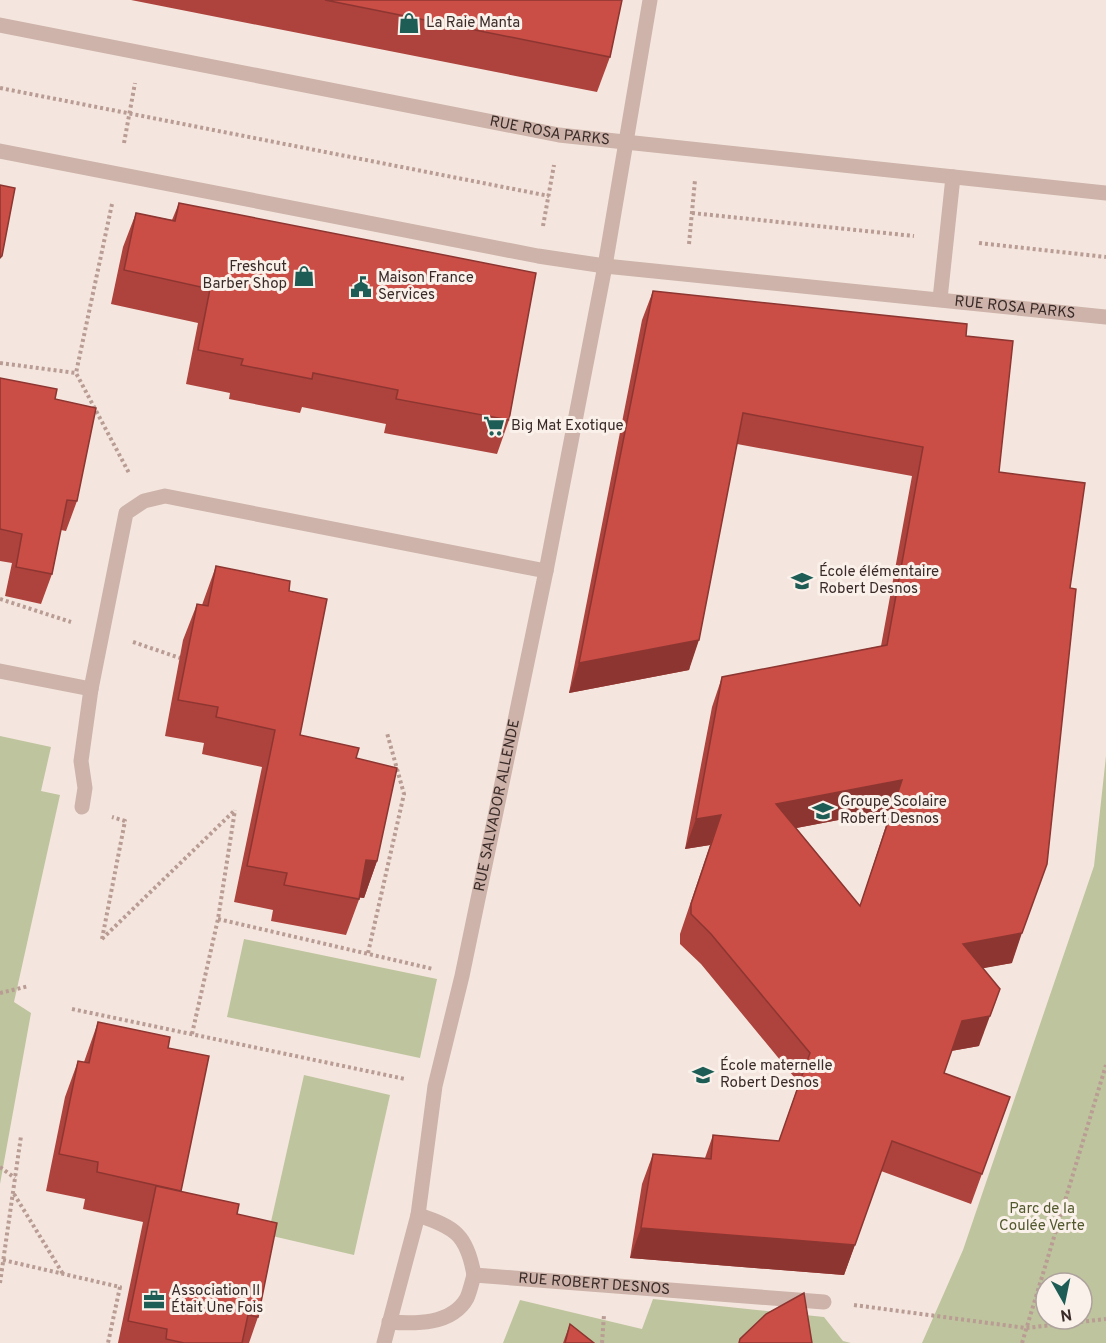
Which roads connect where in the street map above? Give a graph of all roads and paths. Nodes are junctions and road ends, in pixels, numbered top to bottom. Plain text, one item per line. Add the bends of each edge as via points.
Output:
1 (650, 0) edge
2 (0, 25) edge
3 (141, 53) junction
4 (0, 88) edge
5 (129, 113) junction
6 (559, 135) junction
7 (626, 142) junction
8 (698, 150) junction
9 (0, 151) edge
10 (118, 175) junction
11 (953, 177) junction
12 (1106, 193) edge
13 (549, 196) junction
14 (692, 213) junction
15 (946, 239) junction
16 (538, 256) junction
17 (1106, 257) edge
18 (605, 266) junction
19 (686, 274) junction
20 (940, 299) junction
21 (1106, 317) edge
22 (0, 363) edge
23 (76, 373) junction
24 (144, 501) junction
25 (546, 571) junction
26 (0, 670) edge
27 (91, 689) junction
28 (387, 733) dead end
29 (82, 807) dead end
30 (124, 821) dead end
31 (218, 919) junction
32 (368, 953) junction
33 (462, 976) junction
34 (29, 986) dead end
35 (0, 993) edge
36 (72, 1008) dead end
37 (192, 1034) junction
38 (1106, 1065) edge
39 (435, 1086) junction
40 (21, 1136) dead end
41 (0, 1167) edge
42 (15, 1178) junction
43 (13, 1193) junction
44 (418, 1215) junction
45 (3, 1260) junction
46 (64, 1275) junction
47 (474, 1275) junction
48 (0, 1284) edge
49 (824, 1302) joint
50 (1106, 1319) edge
51 (389, 1322) junction
52 (1026, 1328) junction
53 (108, 1343) edge
54 (384, 1343) edge
55 (1022, 1343) edge

1 - 7 street, RUE SALVADOR ALLENDE
2 - 3 street, RUE ROSA PARKS
3 - 5 path
3 - 6 street, RUE ROSA PARKS
4 - 5 path
5 - 10 path
5 - 13 path
6 - 7 street, RUE ROSA PARKS
6 - 13 path
7 - 8 street, RUE ROSA PARKS
7 - 18 street, RUE SALVADOR ALLENDE
8 - 11 street, RUE ROSA PARKS
8 - 14 path
9 - 10 street, RUE ROSA PARKS
10 - 16 street, RUE ROSA PARKS
10 - 23 path
11 - 12 street, RUE ROSA PARKS
11 - 15 street
13 - 16 path
14 - 15 path
14 - 19 path
15 - 17 path
15 - 20 street
16 - 18 street, RUE ROSA PARKS
18 - 19 street, RUE ROSA PARKS
18 - 25 street, RUE SALVADOR ALLENDE
19 - 20 street, RUE ROSA PARKS
20 - 21 street, RUE ROSA PARKS
22 - 23 path
23 - 24 path
24 - 25 street via 165,496
24 - 27 street via 126,513
25 - 33 street, RUE SALVADOR ALLENDE
26 - 27 street
27 - 29 street via 81,761 85,788
28 - 32 path via 404,794
30 - 31 path via 102,939 235,810
31 - 32 path
31 - 37 path
32 - 33 path
33 - 39 street, RUE SALVADOR ALLENDE
34 - 35 path
36 - 37 path
37 - 39 path
38 - 52 path
39 - 44 street, RUE SALVADOR ALLENDE
40 - 42 path
41 - 42 path
42 - 43 path
43 - 45 path
43 - 46 path
44 - 47 street via 450,1225 470,1252
44 - 51 street, RUE SALVADOR ALLENDE
45 - 46 path
45 - 48 path
46 - 53 path via 120,1287
47 - 49 street, RUE ROBERT DESNOS
47 - 51 street via 466,1299 446,1316 421,1325
49 - 52 path
50 - 52 path
51 - 54 street, RUE SALVADOR ALLENDE
52 - 55 path

